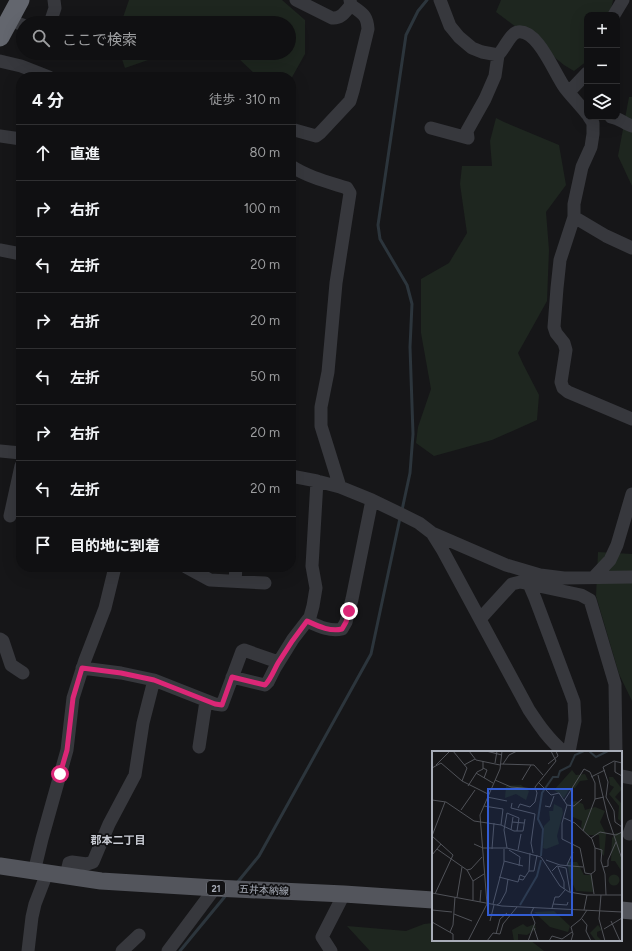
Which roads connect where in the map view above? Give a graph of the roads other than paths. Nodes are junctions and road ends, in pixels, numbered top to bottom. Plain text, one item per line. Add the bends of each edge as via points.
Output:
1 (20, 0) edge
2 (54, 0) edge
3 (296, 0) edge
4 (440, 0) edge
5 (623, 0) edge
6 (351, 3) edge
7 (616, 12) edge
8 (17, 16) edge
9 (52, 16) edge
10 (16, 23) edge
11 (0, 37) edge
12 (498, 55) junction
13 (0, 60) edge
14 (36, 72) edge
15 (584, 76) edge
16 (569, 92) junction
17 (584, 108) edge
18 (592, 120) edge
19 (619, 120) edge
20 (632, 126) edge
21 (431, 128) dead end
22 (296, 130) edge
23 (0, 136) edge
24 (16, 138) edge
25 (296, 169) edge
26 (574, 217) junction
27 (632, 248) edge
28 (0, 250) edge
29 (16, 253) edge
30 (632, 419) edge
31 (0, 451) edge
32 (16, 453) edge
33 (296, 477) edge
34 (317, 481) junction
35 (340, 487) junction
36 (16, 489) edge
37 (632, 494) edge
38 (372, 500) junction
39 (10, 516) dead end
40 (432, 533) junction
41 (114, 572) edge
42 (195, 572) edge
43 (236, 572) edge
44 (594, 577) junction
45 (632, 577) edge
46 (235, 581) junction
47 (265, 583) dead end
48 (529, 584) junction
49 (480, 619) junction
50 (307, 621) junction
51 (0, 639) edge
52 (278, 662) junction
53 (82, 668) junction
54 (23, 673) dead end
55 (232, 677) junction
56 (154, 680) junction
57 (206, 701) junction
58 (199, 747) dead end
59 (563, 751) edge
60 (569, 751) edge
61 (616, 751) edge
62 (622, 776) edge
63 (632, 778) edge
64 (0, 866) edge
65 (41, 873) junction
66 (66, 876) junction
67 (215, 888) junction
68 (344, 894) junction
69 (432, 900) edge
70 (622, 910) edge
71 (632, 911) edge
72 (139, 935) dead end
73 (28, 951) edge
74 (122, 951) edge
75 (168, 951) edge
76 (331, 951) edge

1 - 8 highway
2 - 9 street
3 - 6 street via 332,18 341,16
4 - 12 street via 450,26 460,37 472,48
5 - 7 street
6 - 22 street via 367,20 368,29 350,101 316,136
10 - 11 highway
12 - 16 street via 514,34 519,32 531,36
12 - 21 street via 495,76 467,130 468,138
13 - 14 street
15 - 16 street
16 - 17 street
18 - 26 street via 591,147 582,167 574,204
19 - 20 street
23 - 24 street
25 - 35 street via 347,188 350,193 336,282 328,372 321,407 321,426
26 - 27 street
26 - 30 street via 560,260 557,288 554,327 566,350 560,382 568,392
28 - 29 street
31 - 32 street
33 - 34 street
34 - 35 street
34 - 50 street via 312,566 316,588
35 - 38 street
36 - 39 street
37 - 44 street via 617,545 610,560
38 - 40 street via 419,523
38 - 50 street via 346,622 342,629 337,630
40 - 44 street via 506,565 540,575 564,578
40 - 49 street
41 - 53 street via 105,608
42 - 46 street via 210,580
43 - 46 street
44 - 45 street
46 - 47 street
48 - 49 street via 512,584
48 - 60 street via 574,702
48 - 61 street via 581,594 590,600 615,684
49 - 59 street via 529,710 542,730
50 - 52 street
51 - 54 street via 11,665
52 - 55 street via 265,685
52 - 55 street via 244,650
53 - 56 street
53 - 65 street via 73,698 67,750 42,839
55 - 57 street via 222,705
56 - 57 street
56 - 66 street via 135,775 109,824 93,862 69,863
57 - 58 street
62 - 63 street
64 - 65 main road, 五井本納線 / 21
65 - 66 main road, 五井本納線 / 21
65 - 73 street
66 - 67 main road, 五井本納線 / 21 via 108,882
67 - 68 main road, 五井本納線 / 21
67 - 75 street
68 - 69 main road, 五井本納線 / 21
68 - 76 street via 322,937
70 - 71 main road
72 - 74 street

